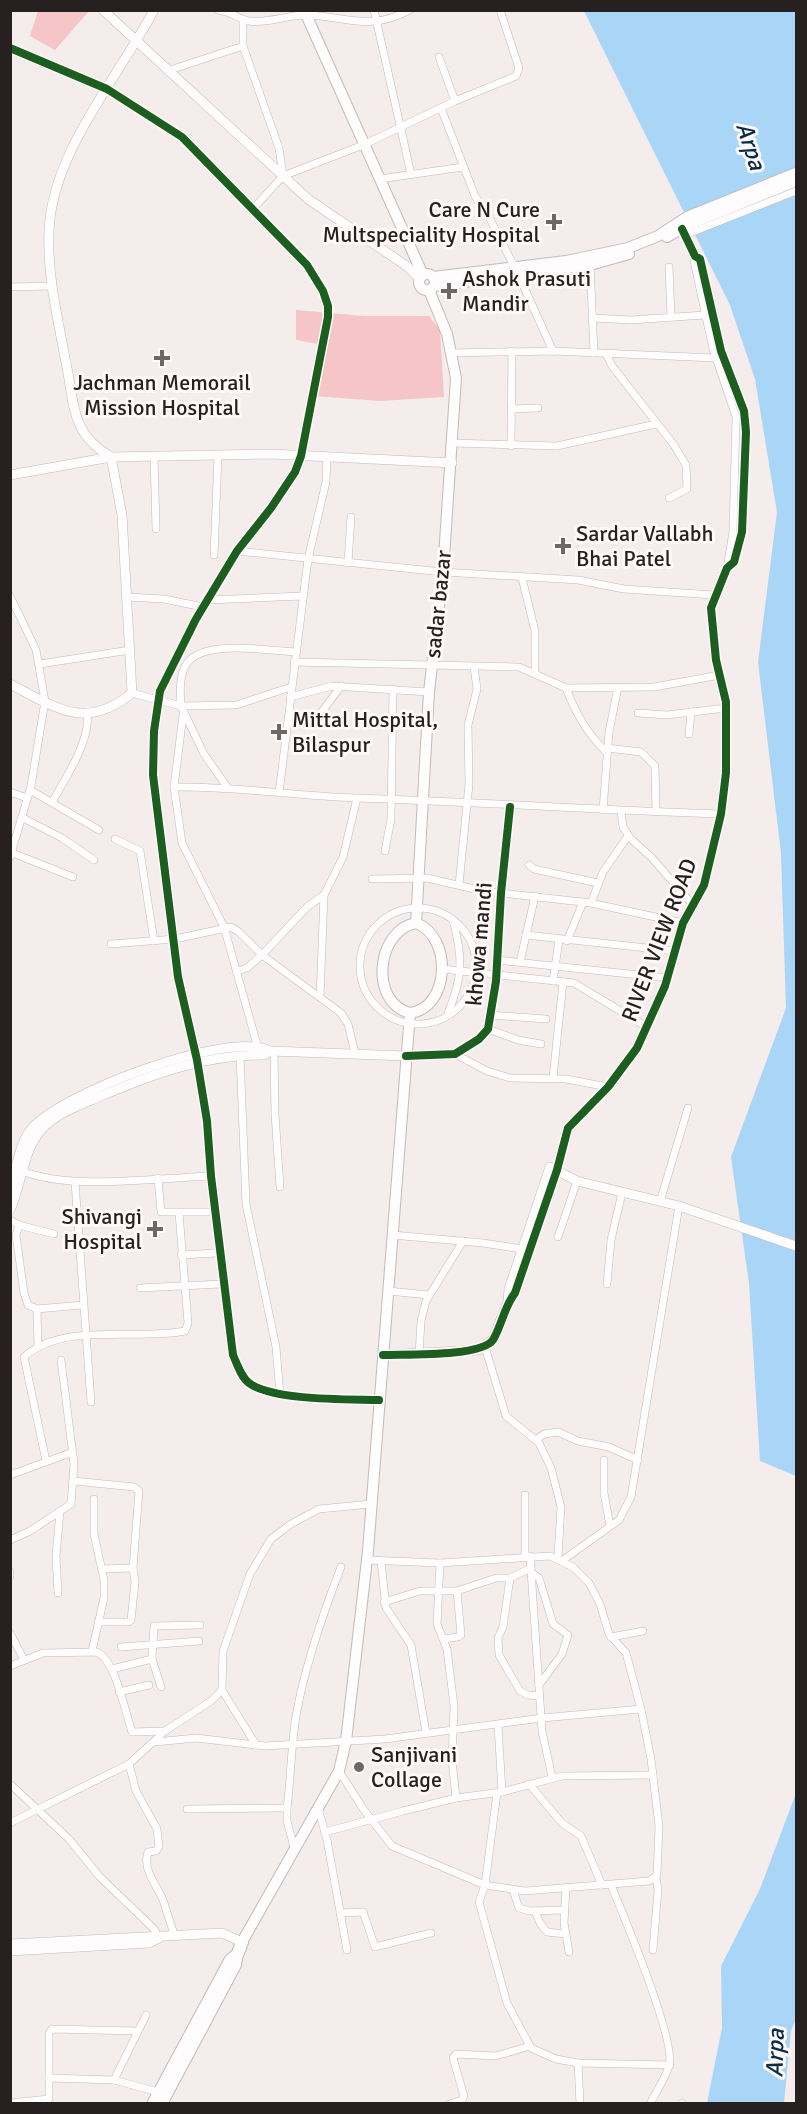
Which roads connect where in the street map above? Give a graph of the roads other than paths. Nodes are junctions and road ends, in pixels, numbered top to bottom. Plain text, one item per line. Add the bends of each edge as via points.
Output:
1 (103, 10) edge
2 (154, 10) edge
3 (218, 10) edge
4 (374, 10) edge
5 (410, 10) edge
6 (500, 10) edge
7 (305, 13) edge
8 (243, 19) junction
9 (377, 23) junction
10 (136, 43) junction
11 (243, 46) junction
12 (10, 48) edge
13 (439, 57) dead end
14 (167, 71) junction
15 (107, 89) junction
16 (455, 100) junction
17 (441, 108) junction
18 (400, 128) junction
19 (363, 145) junction
20 (463, 167) junction
21 (796, 173) edge
22 (411, 174) junction
23 (283, 176) junction
24 (380, 179) junction
25 (796, 181) edge
26 (796, 191) edge
27 (252, 210) junction
28 (686, 226) junction
29 (695, 256) junction
30 (590, 265) junction
31 (669, 267) dead end
32 (516, 270) junction
33 (428, 281) junction
34 (52, 286) junction
35 (10, 287) edge
36 (705, 315) junction
37 (670, 317) junction
38 (593, 318) junction
39 (512, 351) junction
40 (553, 351) junction
41 (451, 353) junction
42 (594, 353) junction
43 (606, 354) junction
44 (715, 358) junction
45 (538, 408) dead end
46 (511, 409) junction
47 (656, 424) junction
48 (453, 443) junction
49 (511, 446) junction
50 (154, 456) junction
51 (218, 456) junction
52 (301, 456) junction
53 (111, 457) junction
54 (327, 457) junction
55 (452, 464) junction
56 (10, 475) edge
57 (669, 498) dead end
58 (351, 517) dead end
59 (156, 529) dead end
60 (237, 551) junction
61 (214, 555) dead end
62 (308, 559) junction
63 (348, 563) junction
64 (727, 568) junction
65 (443, 572) junction
66 (522, 578) junction
67 (10, 596) edge
68 (714, 596) junction
69 (127, 597) junction
70 (303, 597) junction
71 (208, 600) junction
72 (203, 608) junction
73 (130, 650) junction
74 (296, 652) junction
75 (294, 662) junction
76 (40, 664) junction
77 (432, 664) junction
78 (474, 667) junction
79 (535, 672) junction
80 (720, 675) junction
81 (10, 684) edge
82 (341, 686) junction
83 (291, 687) junction
84 (618, 687) junction
85 (566, 688) junction
86 (393, 689) junction
87 (429, 692) junction
88 (132, 693) junction
89 (290, 697) junction
90 (158, 699) junction
91 (45, 701) junction
92 (181, 706) junction
93 (726, 708) junction
94 (691, 712) junction
95 (638, 713) dead end
96 (87, 715) junction
97 (183, 715) junction
98 (312, 725) dead end
99 (689, 734) dead end
100 (607, 750) junction
101 (174, 787) junction
102 (227, 787) junction
103 (30, 790) junction
104 (10, 792) edge
105 (279, 793) junction
106 (27, 798) junction
107 (357, 798) junction
108 (392, 798) junction
109 (423, 799) junction
110 (52, 802) junction
111 (467, 803) junction
112 (510, 807) junction
113 (603, 810) junction
114 (621, 811) junction
115 (656, 812) junction
116 (721, 814) junction
117 (23, 818) junction
118 (99, 830) dead end
119 (628, 836) junction
120 (115, 838) dead end
121 (385, 851) dead end
122 (11, 854) edge
123 (94, 860) dead end
124 (529, 865) dead end
125 (74, 877) dead end
126 (419, 877) junction
127 (372, 879) dead end
128 (598, 883) junction
129 (459, 885) junction
130 (501, 892) junction
131 (324, 895) junction
132 (535, 896) junction
133 (583, 902) junction
134 (591, 903) junction
135 (693, 905) junction
136 (417, 909) junction
137 (453, 920) junction
138 (416, 923) junction
139 (683, 923) junction
140 (224, 927) junction
141 (526, 935) junction
142 (175, 939) junction
143 (563, 940) junction
144 (154, 941) junction
145 (111, 944) dead end
146 (675, 951) junction
147 (262, 956) junction
148 (497, 960) junction
149 (520, 962) junction
150 (555, 965) junction
151 (442, 969) junction
152 (238, 971) junction
153 (461, 972) junction
154 (477, 974) junction
155 (496, 976) junction
156 (668, 978) junction
157 (553, 981) junction
158 (563, 982) junction
159 (320, 997) junction
160 (410, 1013) junction
161 (490, 1015) junction
162 (447, 1016) junction
163 (546, 1019) dead end
164 (409, 1026) junction
165 (647, 1027) junction
166 (488, 1029) junction
167 (541, 1044) dead end
168 (258, 1048) junction
169 (272, 1052) junction
170 (355, 1053) junction
171 (455, 1054) junction
172 (240, 1055) junction
173 (196, 1056) junction
174 (406, 1056) junction
175 (553, 1078) junction
176 (608, 1087) junction
177 (688, 1108) dead end
178 (554, 1168) junction
179 (20, 1170) junction
180 (211, 1176) junction
181 (158, 1178) junction
182 (550, 1180) junction
183 (574, 1180) junction
184 (75, 1182) junction
185 (280, 1187) dead end
186 (10, 1188) edge
187 (622, 1193) junction
188 (660, 1202) junction
189 (679, 1206) junction
190 (10, 1210) edge
191 (212, 1212) dead end
192 (179, 1213) junction
193 (10, 1220) edge
194 (19, 1226) junction
195 (54, 1234) dead end
196 (392, 1236) junction
197 (558, 1238) dead end
198 (463, 1241) junction
199 (796, 1246) edge
200 (522, 1249) junction
201 (217, 1253) dead end
202 (182, 1255) junction
203 (220, 1284) dead end
204 (607, 1284) dead end
205 (183, 1286) junction
206 (140, 1288) dead end
207 (388, 1291) junction
208 (429, 1295) junction
209 (508, 1302) junction
210 (82, 1305) junction
211 (37, 1309) junction
212 (84, 1336) junction
213 (38, 1347) junction
214 (485, 1347) junction
215 (419, 1354) junction
216 (383, 1355) junction
217 (61, 1360) dead end
218 (280, 1395) junction
219 (379, 1400) junction
220 (91, 1402) dead end
221 (536, 1440) junction
222 (73, 1452) junction
223 (604, 1460) dead end
224 (638, 1460) junction
225 (46, 1461) junction
226 (10, 1475) edge
227 (74, 1481) junction
228 (525, 1495) dead end
229 (94, 1499) dead end
230 (371, 1504) junction
231 (60, 1511) junction
232 (610, 1526) junction
233 (10, 1540) edge
234 (527, 1557) junction
235 (561, 1558) junction
236 (367, 1560) junction
237 (381, 1561) junction
238 (440, 1563) junction
239 (341, 1567) dead end
240 (133, 1568) junction
241 (102, 1569) junction
242 (531, 1570) junction
243 (510, 1578) junction
244 (440, 1590) junction
245 (457, 1591) junction
246 (58, 1593) dead end
247 (384, 1602) junction
248 (98, 1622) junction
249 (200, 1625) dead end
250 (643, 1631) dead end
251 (10, 1633) edge
252 (611, 1636) junction
253 (443, 1639) junction
254 (199, 1641) dead end
255 (153, 1644) junction
256 (122, 1647) dead end
257 (92, 1650) junction
258 (152, 1659) junction
259 (24, 1660) junction
260 (10, 1666) edge
261 (112, 1669) junction
262 (149, 1685) dead end
263 (540, 1685) junction
264 (161, 1687) dead end
265 (222, 1690) junction
266 (119, 1692) junction
267 (540, 1696) junction
268 (641, 1709) junction
269 (542, 1718) junction
270 (498, 1725) junction
271 (454, 1730) junction
272 (165, 1731) junction
273 (426, 1733) junction
274 (346, 1741) junction
275 (155, 1742) junction
276 (256, 1745) junction
277 (292, 1745) junction
278 (129, 1764) junction
279 (339, 1771) junction
280 (653, 1775) junction
281 (552, 1777) junction
282 (10, 1784) edge
283 (529, 1784) junction
284 (500, 1792) junction
285 (456, 1798) junction
286 (286, 1808) junction
287 (318, 1808) junction
288 (38, 1809) junction
289 (187, 1809) dead end
290 (371, 1820) junction
291 (10, 1823) edge
292 (325, 1832) junction
293 (294, 1847) junction
294 (656, 1878) junction
295 (485, 1885) junction
296 (602, 1885) junction
297 (611, 1885) junction
298 (566, 1887) junction
299 (513, 1890) junction
300 (564, 1910) junction
301 (535, 1911) junction
302 (340, 1913) junction
303 (430, 1933) dead end
304 (565, 1934) junction
305 (175, 1937) junction
306 (159, 1938) junction
307 (10, 1944) edge
308 (240, 1947) junction
309 (347, 1950) dead end
310 (653, 1950) dead end
311 (10, 1951) edge
312 (569, 1952) dead end
313 (146, 2015) dead end
314 (138, 2031) junction
315 (530, 2046) junction
316 (578, 2063) junction
317 (670, 2065) junction
318 (49, 2078) junction
319 (114, 2080) junction
320 (158, 2092) junction
321 (10, 2103) edge
322 (152, 2103) edge
323 (162, 2103) edge
324 (449, 2103) edge
325 (580, 2103) edge
326 (650, 2103) edge

1 - 10 street
2 - 10 street
3 - 8 street
4 - 9 street
5 - 9 street
6 - 16 street via 518,74
7 - 8 street via 254,21
7 - 9 street
7 - 19 main road, sadar bazar
8 - 11 street
9 - 18 street
10 - 14 street
10 - 15 street
11 - 14 street
11 - 23 street via 279,148
12 - 15 street
13 - 16 street
14 - 23 street
15 - 27 street via 182,137
15 - 34 street via 57,182 49,230
16 - 17 street
17 - 18 street
17 - 20 street
18 - 19 street
18 - 22 street
19 - 23 street
19 - 24 main road, sadar bazar
20 - 22 street
20 - 32 street
21 - 28 main road
22 - 24 street
23 - 27 street
23 - 33 street via 308,199
24 - 33 main road, sadar bazar
25 - 28 main road
26 - 28 street
27 - 52 street via 307,265 328,306
28 - 29 street, RIVER VIEW ROAD
28 - 30 main road via 615,259
28 - 32 main road via 628,248
29 - 36 street, RIVER VIEW ROAD
29 - 64 street, RIVER VIEW ROAD via 700,259 719,342 745,420 742,532 734,562
30 - 32 main road
30 - 38 street
31 - 37 street
32 - 33 main road
32 - 40 street
33 - 41 main road, sadar bazar
34 - 35 street
34 - 53 street via 79,426 92,446
36 - 37 street
36 - 44 street, RIVER VIEW ROAD
37 - 38 street
38 - 42 street
39 - 40 street
39 - 41 street
39 - 46 street
40 - 42 street
41 - 48 main road, sadar bazar via 456,378
42 - 43 street
43 - 44 street
43 - 47 street
44 - 64 street, RIVER VIEW ROAD via 736,425 733,531
45 - 46 street
46 - 49 street
47 - 49 street via 565,445
47 - 57 street via 674,445 687,471 685,492
48 - 49 street
48 - 55 main road, sadar bazar
50 - 51 street
50 - 53 street
50 - 59 street
51 - 52 street
51 - 61 street
52 - 54 street
52 - 60 street via 287,486
53 - 56 street
53 - 69 street via 122,515
54 - 55 street
54 - 62 street via 326,482
55 - 65 main road, sadar bazar
58 - 63 street
60 - 62 street
60 - 71 street
62 - 63 street
62 - 70 street
63 - 65 street
64 - 68 street, RIVER VIEW ROAD
65 - 66 street
65 - 77 main road, sadar bazar
66 - 68 street via 578,580 624,589
66 - 79 street via 535,631
67 - 76 street
68 - 80 street, RIVER VIEW ROAD via 711,608
69 - 72 street via 164,599
69 - 73 street
70 - 71 street
70 - 74 street
71 - 72 street
72 - 90 street
73 - 76 street
73 - 88 street
74 - 75 street
74 - 92 street via 201,651 182,673
75 - 77 street
75 - 83 street
76 - 91 street
77 - 78 street
77 - 87 main road, sadar bazar
78 - 79 street via 519,667
78 - 111 street via 477,688 468,725
79 - 85 street
80 - 84 street via 673,685
80 - 93 street, RIVER VIEW ROAD
81 - 91 street
82 - 86 street
82 - 89 street via 321,686
82 - 98 street
83 - 89 street
83 - 92 street via 236,705
84 - 85 street
84 - 100 street
85 - 100 street via 590,736
86 - 87 street
86 - 108 street
87 - 109 main road, sadar bazar
88 - 90 street
88 - 96 street via 120,703
89 - 105 street
90 - 92 street
90 - 142 street via 153,775
91 - 96 street via 73,714
91 - 103 street
92 - 97 street
93 - 94 street
93 - 116 street, RIVER VIEW ROAD via 726,773
94 - 95 street
94 - 99 street
96 - 110 street via 88,725 72,768
97 - 101 street
97 - 102 street
100 - 113 street
100 - 115 street via 641,752 655,766
101 - 102 street
101 - 140 street via 182,843
102 - 105 street
103 - 106 street
103 - 110 street
104 - 106 street
105 - 107 street
106 - 117 street
107 - 108 street
107 - 131 street via 343,857
108 - 109 street
108 - 121 street
109 - 111 street
109 - 126 main road, sadar bazar
110 - 118 street
111 - 112 street
111 - 129 street
112 - 113 street
112 - 130 street, khowa mandi
113 - 114 street
114 - 115 street
114 - 119 street via 622,827
115 - 116 street
116 - 135 street, RIVER VIEW ROAD via 704,885
117 - 122 street
117 - 123 street
119 - 128 street
119 - 135 street
120 - 144 street via 140,851
122 - 125 street
124 - 128 street
126 - 127 street
126 - 129 street
126 - 136 main road, sadar bazar
128 - 134 street
129 - 130 street
130 - 132 street
130 - 148 street, khowa mandi
131 - 147 street via 308,906
131 - 159 street
132 - 133 street
132 - 141 street
133 - 134 street
133 - 143 street
134 - 139 street
135 - 139 street, RIVER VIEW ROAD
136 - 137 street via 439,912
136 - 138 main road, sadar bazar
136 - 164 street via 402,910 385,919 365,942 360,970 370,1001 387,1018
137 - 153 street via 460,944
137 - 154 street via 472,943
138 - 151 main road via 434,937
138 - 160 main road via 391,939 383,959 392,1002
139 - 146 street, RIVER VIEW ROAD
140 - 142 street
140 - 147 street via 239,932
140 - 152 street
141 - 143 street
141 - 149 street
142 - 144 street
142 - 173 street via 183,1008
143 - 146 street
143 - 150 street
144 - 145 street
146 - 156 street, RIVER VIEW ROAD
147 - 152 street
147 - 159 street
148 - 149 street
148 - 155 street, khowa mandi
149 - 150 street
150 - 156 street
150 - 157 street
151 - 153 street
151 - 160 main road via 432,1000 418,1012
152 - 168 street
153 - 154 street
153 - 162 street
154 - 155 street
154 - 162 street via 466,997
155 - 157 street
155 - 161 street, khowa mandi
156 - 165 street, RIVER VIEW ROAD
157 - 158 street
158 - 165 street via 582,986
158 - 175 street
159 - 170 street via 346,1018
160 - 164 main road
161 - 163 street
161 - 166 street, khowa mandi
162 - 164 street
164 - 174 main road
165 - 176 street, RIVER VIEW ROAD via 637,1048
166 - 167 street via 508,1038
166 - 171 street, khowa mandi via 479,1040
168 - 169 street
168 - 173 street
169 - 170 street
169 - 172 street
169 - 185 street
170 - 174 street
171 - 174 street, khowa mandi
171 - 175 street via 499,1075 526,1080
172 - 173 street
172 - 218 street via 246,1204 276,1347
173 - 179 street via 84,1095 43,1118
173 - 180 street
174 - 196 main road
175 - 176 street
176 - 178 street, RIVER VIEW ROAD via 568,1128
177 - 188 street
178 - 182 street
178 - 183 street
179 - 184 street via 51,1180
179 - 186 street
179 - 190 street
180 - 181 street
180 - 218 street via 233,1354 249,1383
181 - 184 street
181 - 192 street via 160,1210
182 - 183 street
182 - 200 street
182 - 209 street via 515,1293
183 - 187 street
183 - 197 street
184 - 210 street
187 - 188 street
187 - 204 street via 611,1240
188 - 189 street
189 - 199 street
189 - 224 street
191 - 192 street
192 - 202 street
193 - 194 street
194 - 195 street
194 - 211 street via 16,1234 24,1293 28,1305
196 - 198 street
196 - 207 main road
198 - 200 street
198 - 208 street
200 - 209 street
201 - 202 street
202 - 205 street
203 - 205 street
205 - 206 street
205 - 212 street via 188,1323 185,1331
207 - 208 street
207 - 216 main road
208 - 215 street via 422,1311
209 - 214 street via 494,1339
210 - 211 street
210 - 212 street
211 - 213 street
212 - 213 street
212 - 220 street
213 - 225 street via 23,1359
214 - 215 street
214 - 221 street via 501,1408 511,1422
215 - 216 street
216 - 219 main road
217 - 222 street
218 - 219 street
219 - 230 main road
221 - 224 street via 558,1432
221 - 235 street via 551,1468 561,1507
222 - 225 street
222 - 227 street
223 - 232 street via 604,1503
224 - 232 street via 625,1510
225 - 226 street
227 - 231 street via 71,1504
227 - 240 street via 137,1489
228 - 234 street
229 - 241 street via 94,1534
230 - 236 main road
230 - 265 street via 320,1509 271,1539 250,1574 228,1631
231 - 233 street
231 - 246 street
232 - 235 street
234 - 235 street
234 - 238 street
234 - 242 street
235 - 252 street via 596,1593
236 - 237 street
236 - 274 main road
237 - 238 street
237 - 247 street
238 - 244 street
239 - 277 street via 321,1617 303,1680
240 - 241 street
240 - 248 street via 135,1582 129,1622
241 - 248 street via 104,1598
242 - 243 street
242 - 263 street
242 - 263 street via 539,1578 554,1624 568,1633 562,1654
243 - 245 street via 496,1578
243 - 267 street via 498,1638 499,1655 520,1691
244 - 245 street
244 - 247 street via 420,1591
244 - 253 street via 437,1624
245 - 253 street via 461,1635
247 - 273 street via 411,1645
248 - 257 street
249 - 255 street via 154,1626
250 - 252 street
251 - 259 street
252 - 268 street via 626,1653
253 - 271 street
254 - 255 street
255 - 256 street
255 - 258 street
257 - 259 street via 43,1653
257 - 261 street via 104,1656
258 - 261 street
258 - 264 street
259 - 260 street
261 - 266 street
262 - 266 street
263 - 267 street
265 - 272 street
265 - 276 street
266 - 272 street via 132,1732
267 - 269 street
268 - 269 street
268 - 280 street
269 - 270 street
269 - 281 street
270 - 271 street
270 - 284 street
271 - 273 street
271 - 285 street
272 - 275 street
273 - 274 street
274 - 277 street
274 - 279 main road
275 - 276 street via 196,1738
275 - 278 street
276 - 277 street
277 - 286 street
278 - 288 street
278 - 305 street via 136,1791 157,1829 159,1847 147,1853 150,1877 163,1900
279 - 287 main road
279 - 290 street
280 - 281 street
280 - 294 street via 659,1826
281 - 283 street
282 - 288 street
283 - 284 street
283 - 296 street via 550,1811 581,1836
284 - 285 street
284 - 295 street
285 - 290 street
286 - 289 street
286 - 293 street
287 - 292 street
287 - 293 main road
288 - 291 street
288 - 306 street
290 - 292 street
290 - 295 street via 392,1846
292 - 302 street
293 - 308 main road
294 - 297 street
294 - 310 street
295 - 299 street
295 - 315 street via 478,1902 482,1920 507,2003
296 - 297 street
296 - 298 street
297 - 317 street via 651,1986 669,2048
298 - 299 street
298 - 300 street
299 - 301 street via 516,1906
300 - 301 street
300 - 304 street
301 - 304 street via 547,1932
302 - 303 street via 363,1912 375,1947
302 - 309 street
304 - 312 street
305 - 306 street
305 - 308 street via 222,1933
306 - 307 street
306 - 311 street via 142,1944
308 - 320 main road
308 - 323 main road via 236,1965
313 - 314 street
314 - 318 street via 52,2029
314 - 319 street
315 - 316 street via 536,2052
315 - 324 street via 496,2056 456,2054 453,2058 464,2096
316 - 317 street
316 - 325 street
317 - 326 street
318 - 319 street
318 - 321 street via 47,2100
319 - 320 street
320 - 322 main road

